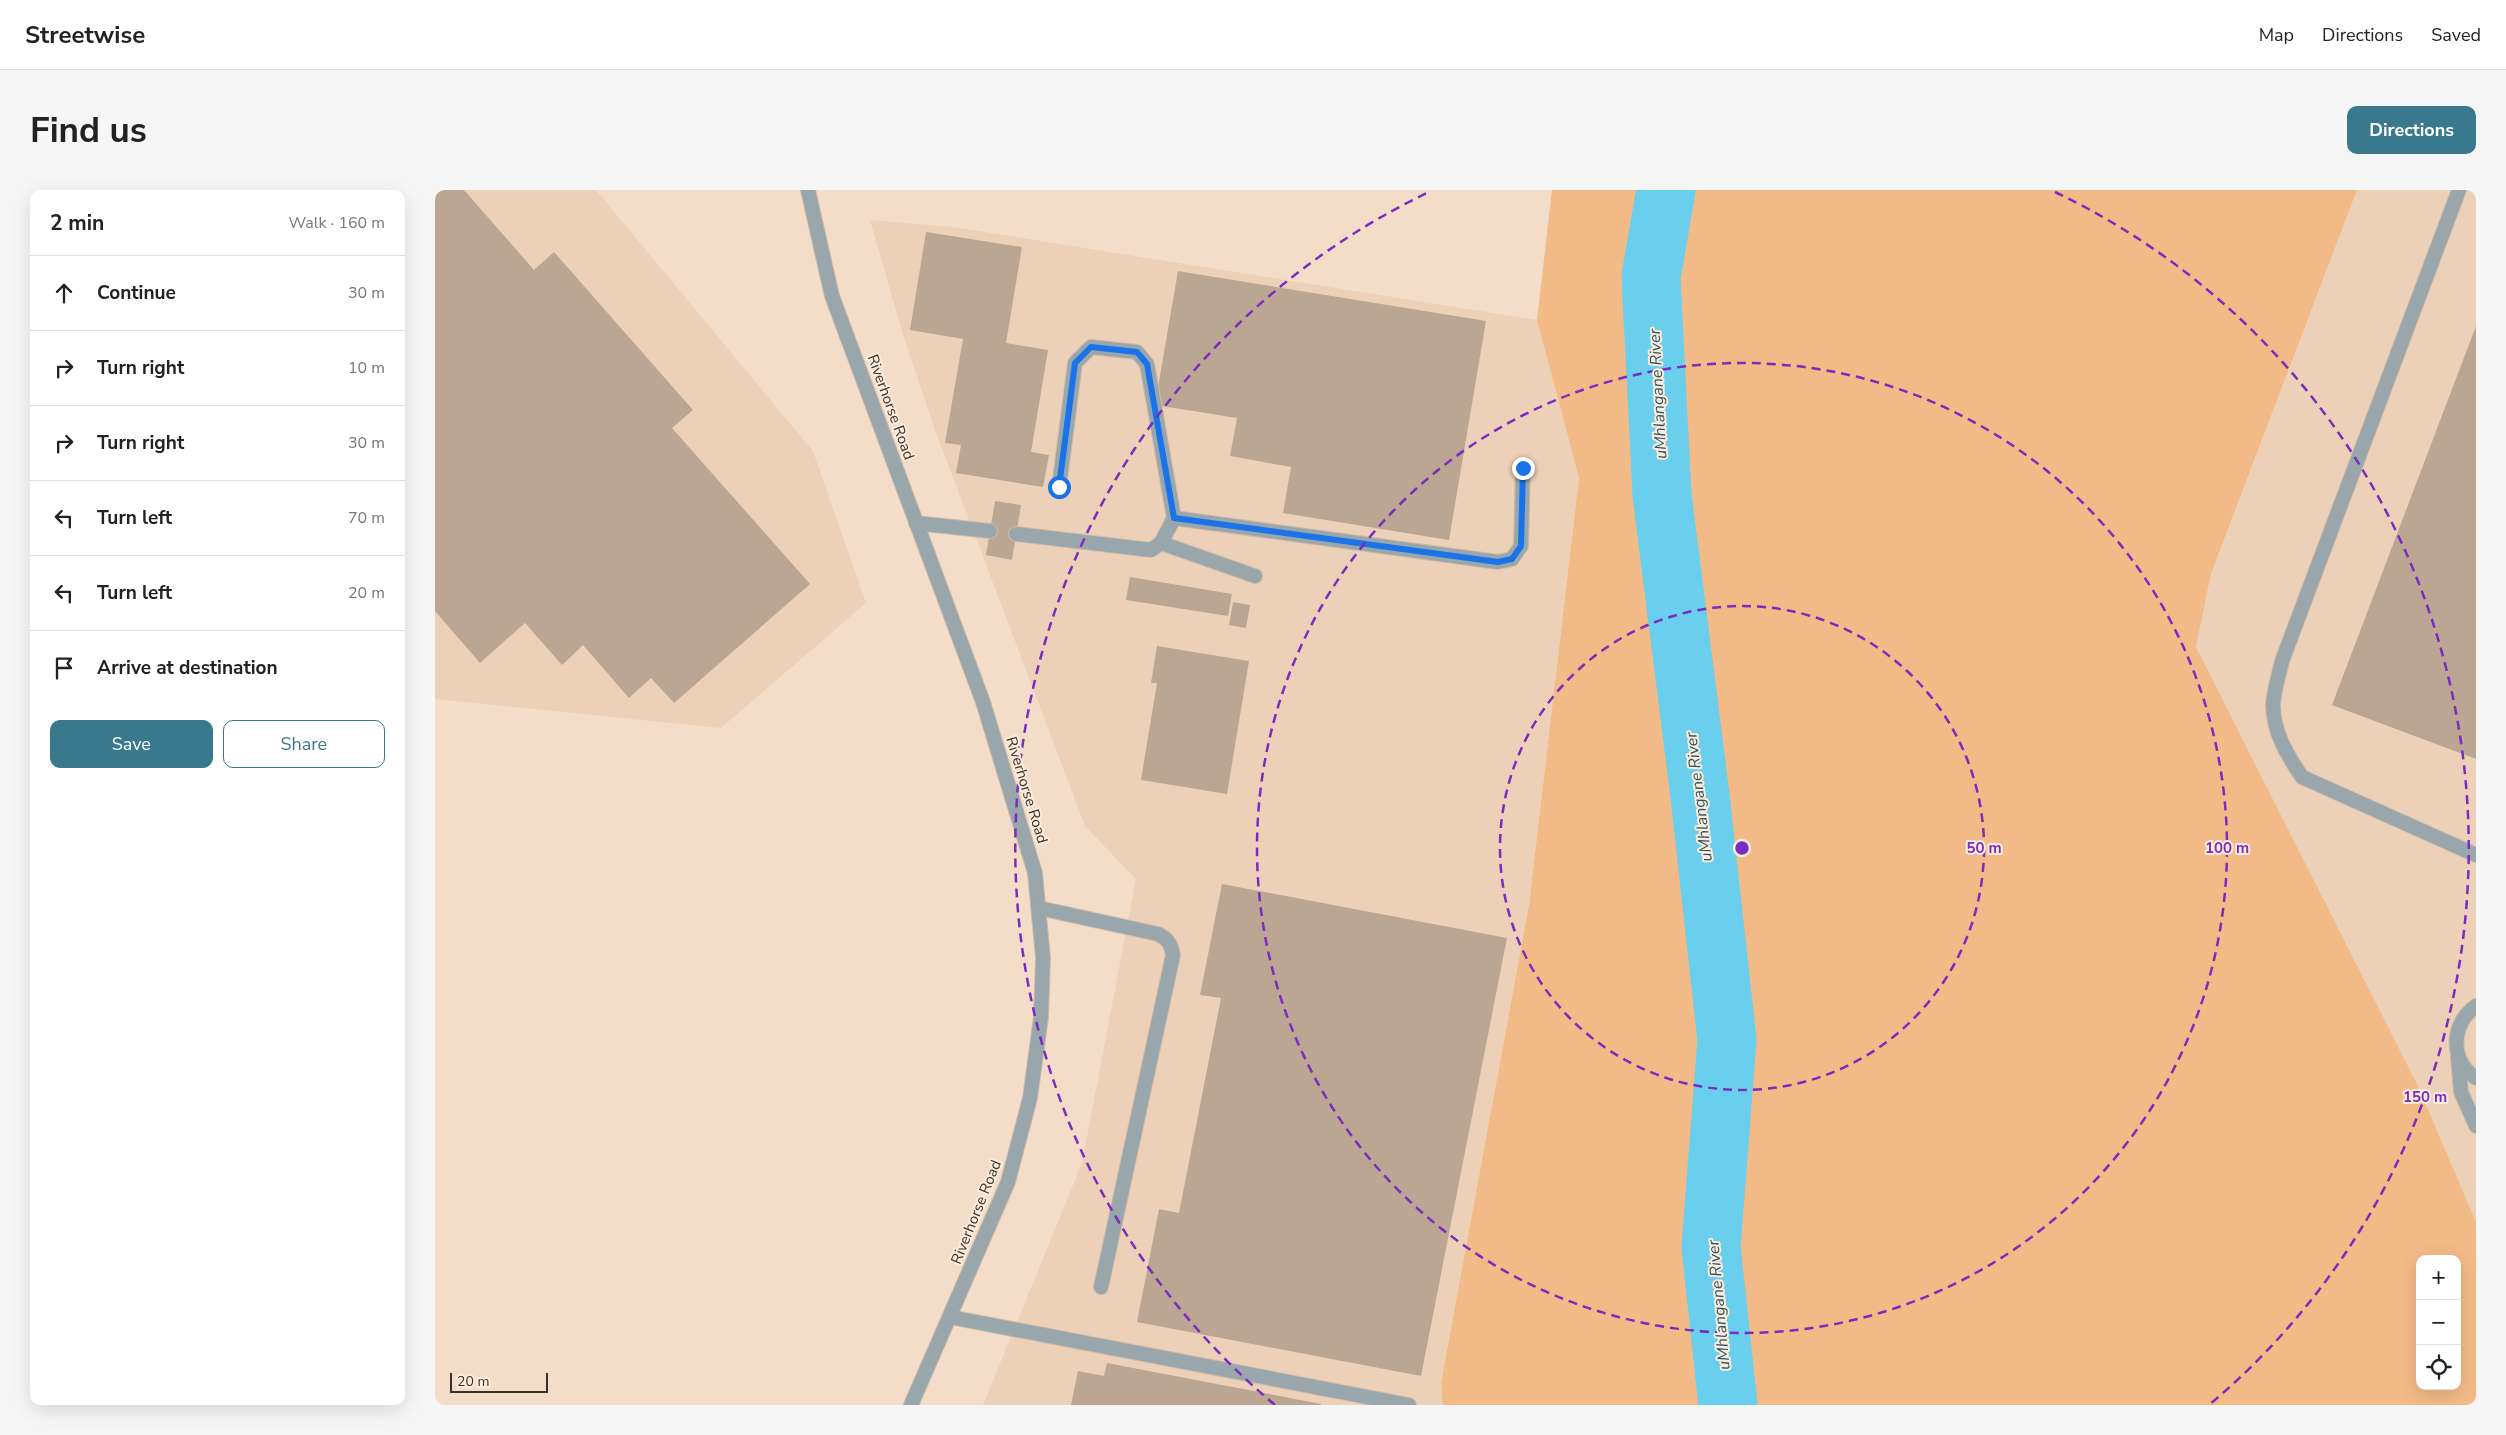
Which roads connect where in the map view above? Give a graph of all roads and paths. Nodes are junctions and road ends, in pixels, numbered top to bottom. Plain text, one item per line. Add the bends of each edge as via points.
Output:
1 (808, 190) edge
2 (2459, 190) edge
3 (1523, 468) dead end
4 (1059, 487) dead end
5 (1174, 518) junction
6 (916, 523) junction
7 (990, 531) dead end
8 (1016, 534) dead end
9 (1161, 543) junction
10 (1255, 576) dead end
11 (2476, 855) edge
12 (1039, 908) junction
13 (2476, 1006) edge
14 (2457, 1050) junction
15 (2476, 1078) edge
16 (2476, 1126) edge
17 (1101, 1287) dead end
18 (950, 1317) junction
19 (911, 1405) edge
20 (1409, 1405) edge

1 - 6 lane, Riverhorse Road via 833,296
2 - 11 lane via 2282,661 2273,703 2276,726 2285,751 2302,777
3 - 5 lane via 1521,546 1512,559 1498,562
4 - 5 lane via 1075,363 1091,347 1137,352 1147,364
5 - 9 lane
6 - 7 lane
6 - 12 lane, Riverhorse Road via 983,702 1035,873
8 - 9 lane via 1151,550
9 - 10 lane
12 - 17 lane via 1158,934 1167,938 1172,947 1173,955
12 - 18 lane, Riverhorse Road via 1042,997 1030,1098 1008,1182
13 - 14 lane via 2460,1023
14 - 15 lane via 2461,1063
14 - 16 lane via 2461,1092
18 - 19 lane, Riverhorse Road
18 - 20 lane

